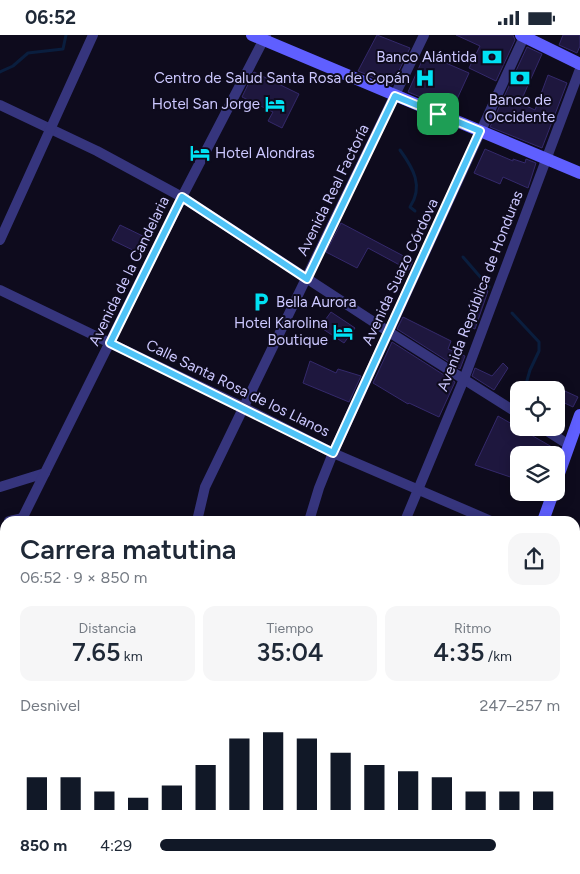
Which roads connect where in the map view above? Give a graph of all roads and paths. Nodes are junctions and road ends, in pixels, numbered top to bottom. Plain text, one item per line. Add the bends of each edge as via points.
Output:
1 (94, 35) edge
2 (252, 35) edge
3 (424, 35) edge
4 (522, 36) edge
5 (265, 37) edge
6 (580, 63) edge
7 (580, 69) edge
8 (395, 96) junction
9 (0, 105) edge
10 (50, 130) junction
11 (480, 131) junction
12 (546, 159) junction
13 (580, 173) edge
14 (182, 197) junction
15 (0, 240) edge
16 (307, 279) junction
17 (0, 290) edge
18 (389, 333) junction
19 (110, 343) junction
20 (464, 379) junction
21 (510, 408) edge
22 (245, 409) junction
23 (580, 415) edge
24 (554, 436) edge
25 (574, 449) edge
26 (333, 453) junction
27 (565, 466) edge
28 (45, 473) junction
29 (0, 487) edge
30 (417, 491) junction
31 (550, 501) edge
32 (23, 516) edge
33 (198, 516) edge
34 (311, 516) edge
35 (407, 516) edge
36 (479, 516) edge
37 (545, 516) edge

1 - 10 street
2 - 5 street
3 - 8 street, Avenida Real Factoría
4 - 6 street
4 - 11 street, Avenida Suazo Córdova
5 - 8 street
5 - 14 street, Avenida de la Candelaria
7 - 12 street, Avenida República de Honduras
8 - 11 street
8 - 16 street, Avenida Real Factoría
9 - 10 street
10 - 14 street via 97,151
10 - 15 street
11 - 12 street
11 - 18 street, Avenida Suazo Córdova
12 - 13 street
12 - 20 street, Avenida República de Honduras
14 - 16 street
14 - 19 street, Avenida de la Candelaria
16 - 18 street
16 - 22 street, Avenida Real Factoría
17 - 19 street, Calle Santa Rosa de los Llanos
18 - 20 street
18 - 26 street, Avenida Suazo Córdova
19 - 22 street, Calle Santa Rosa de los Llanos
19 - 28 street, Avenida de la Candelaria
20 - 21 street
20 - 30 street, Avenida República de Honduras
22 - 26 street, Calle Santa Rosa de los Llanos
22 - 33 street, Avenida Real Factoría via 206,487
23 - 25 street
24 - 25 street
25 - 27 street
26 - 30 street, Calle Santa Rosa de los Llanos
26 - 34 street, Avenida Suazo Córdova
28 - 29 street
28 - 32 street, Avenida de la Candelaria
30 - 35 street, Avenida República de Honduras
30 - 36 street, Calle Santa Rosa de los Llanos
31 - 37 street

